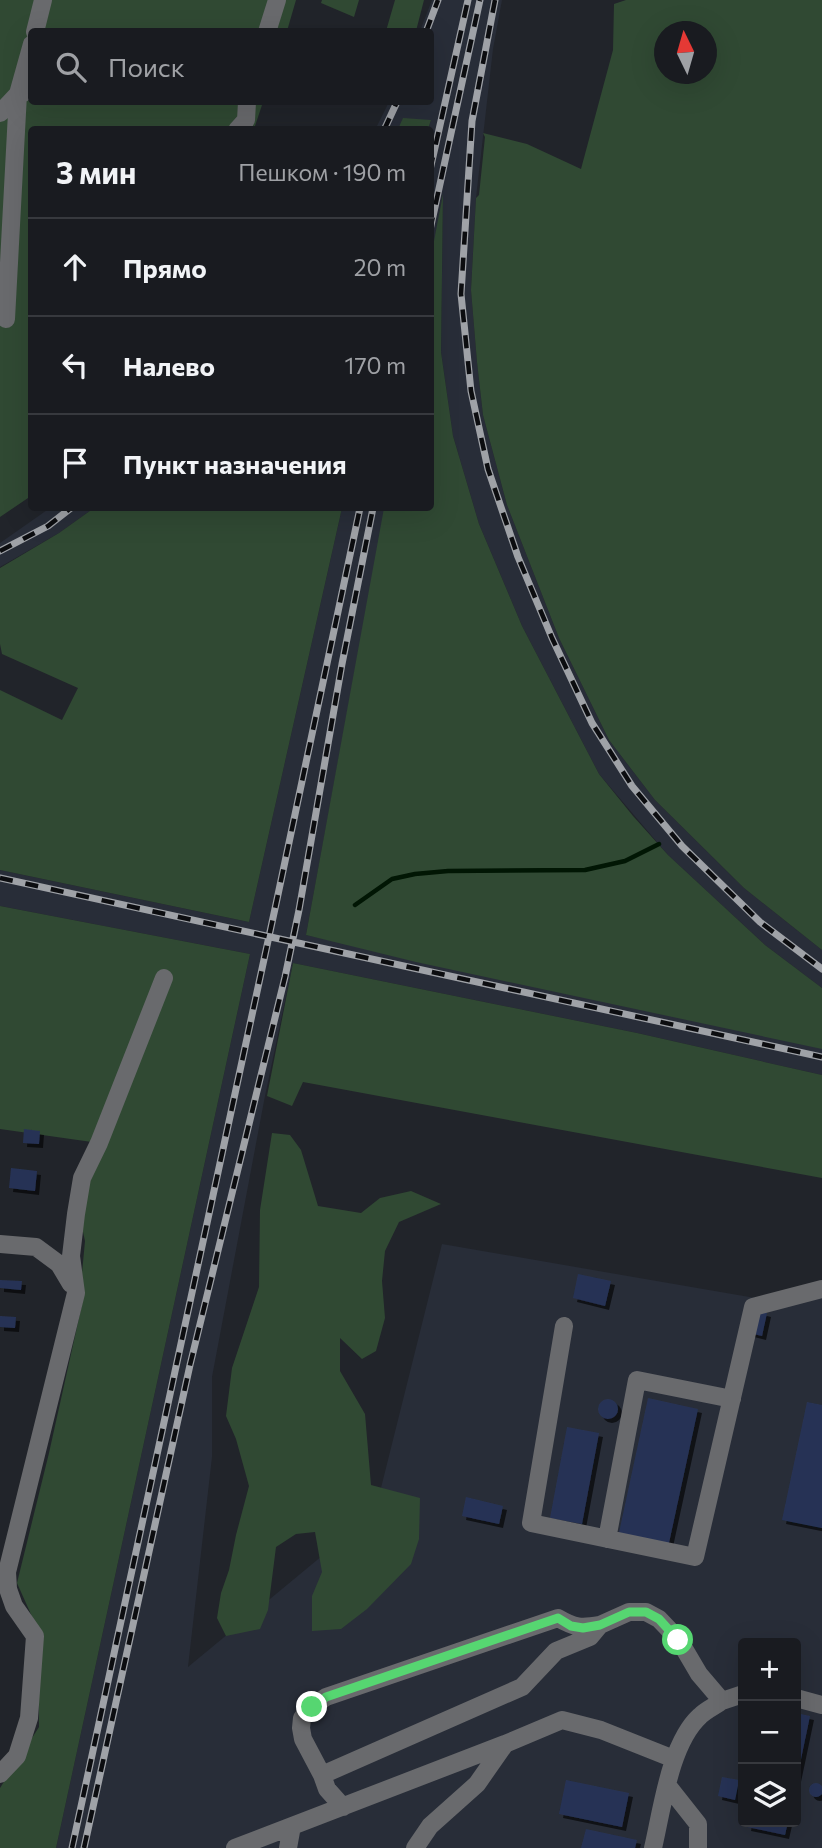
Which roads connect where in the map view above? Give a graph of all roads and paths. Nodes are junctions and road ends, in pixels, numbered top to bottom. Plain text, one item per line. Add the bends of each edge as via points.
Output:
1 (43, 0) edge
2 (277, 0) edge
3 (36, 28) edge
4 (268, 28) edge
5 (28, 71) edge
6 (25, 92) edge
7 (247, 105) edge
8 (0, 113) edge
9 (241, 126) edge
10 (6, 319) dead end
11 (164, 978) dead end
12 (0, 1244) edge
13 (822, 1289) edge
14 (76, 1293) junction
15 (564, 1326) dead end
16 (732, 1399) junction
17 (607, 1539) junction
18 (600, 1625) junction
19 (738, 1696) edge
20 (801, 1699) edge
21 (722, 1701) junction
22 (822, 1705) edge
23 (505, 1744) junction
24 (674, 1759) junction
25 (0, 1774) edge
26 (322, 1774) junction
27 (667, 1786) junction
28 (343, 1807) junction
29 (292, 1826) junction
30 (235, 1848) edge
31 (288, 1848) edge
32 (415, 1848) edge
33 (653, 1848) edge
34 (698, 1848) edge

1 - 3 street
2 - 4 street
5 - 6 street
6 - 8 street
6 - 10 street
7 - 9 street
11 - 14 street via 82,1178 71,1256
12 - 14 street via 36,1247 58,1264
13 - 16 street via 753,1307
14 - 25 street via 6,1573 14,1606 35,1636 29,1718 17,1756
15 - 17 street via 531,1523
16 - 17 street via 695,1557
16 - 17 street via 637,1380
18 - 21 street via 629,1612 646,1612 659,1619
18 - 26 street via 590,1637 556,1651 522,1687
18 - 26 street via 571,1626 558,1618 326,1697 302,1718 300,1728
19 - 21 street
20 - 22 street
21 - 24 street via 699,1717
23 - 24 street via 562,1720
23 - 28 street
23 - 32 street via 477,1784 430,1826
24 - 27 street
26 - 28 street via 327,1789
27 - 33 street
27 - 34 street via 698,1824
28 - 29 street
29 - 30 street
29 - 31 street

